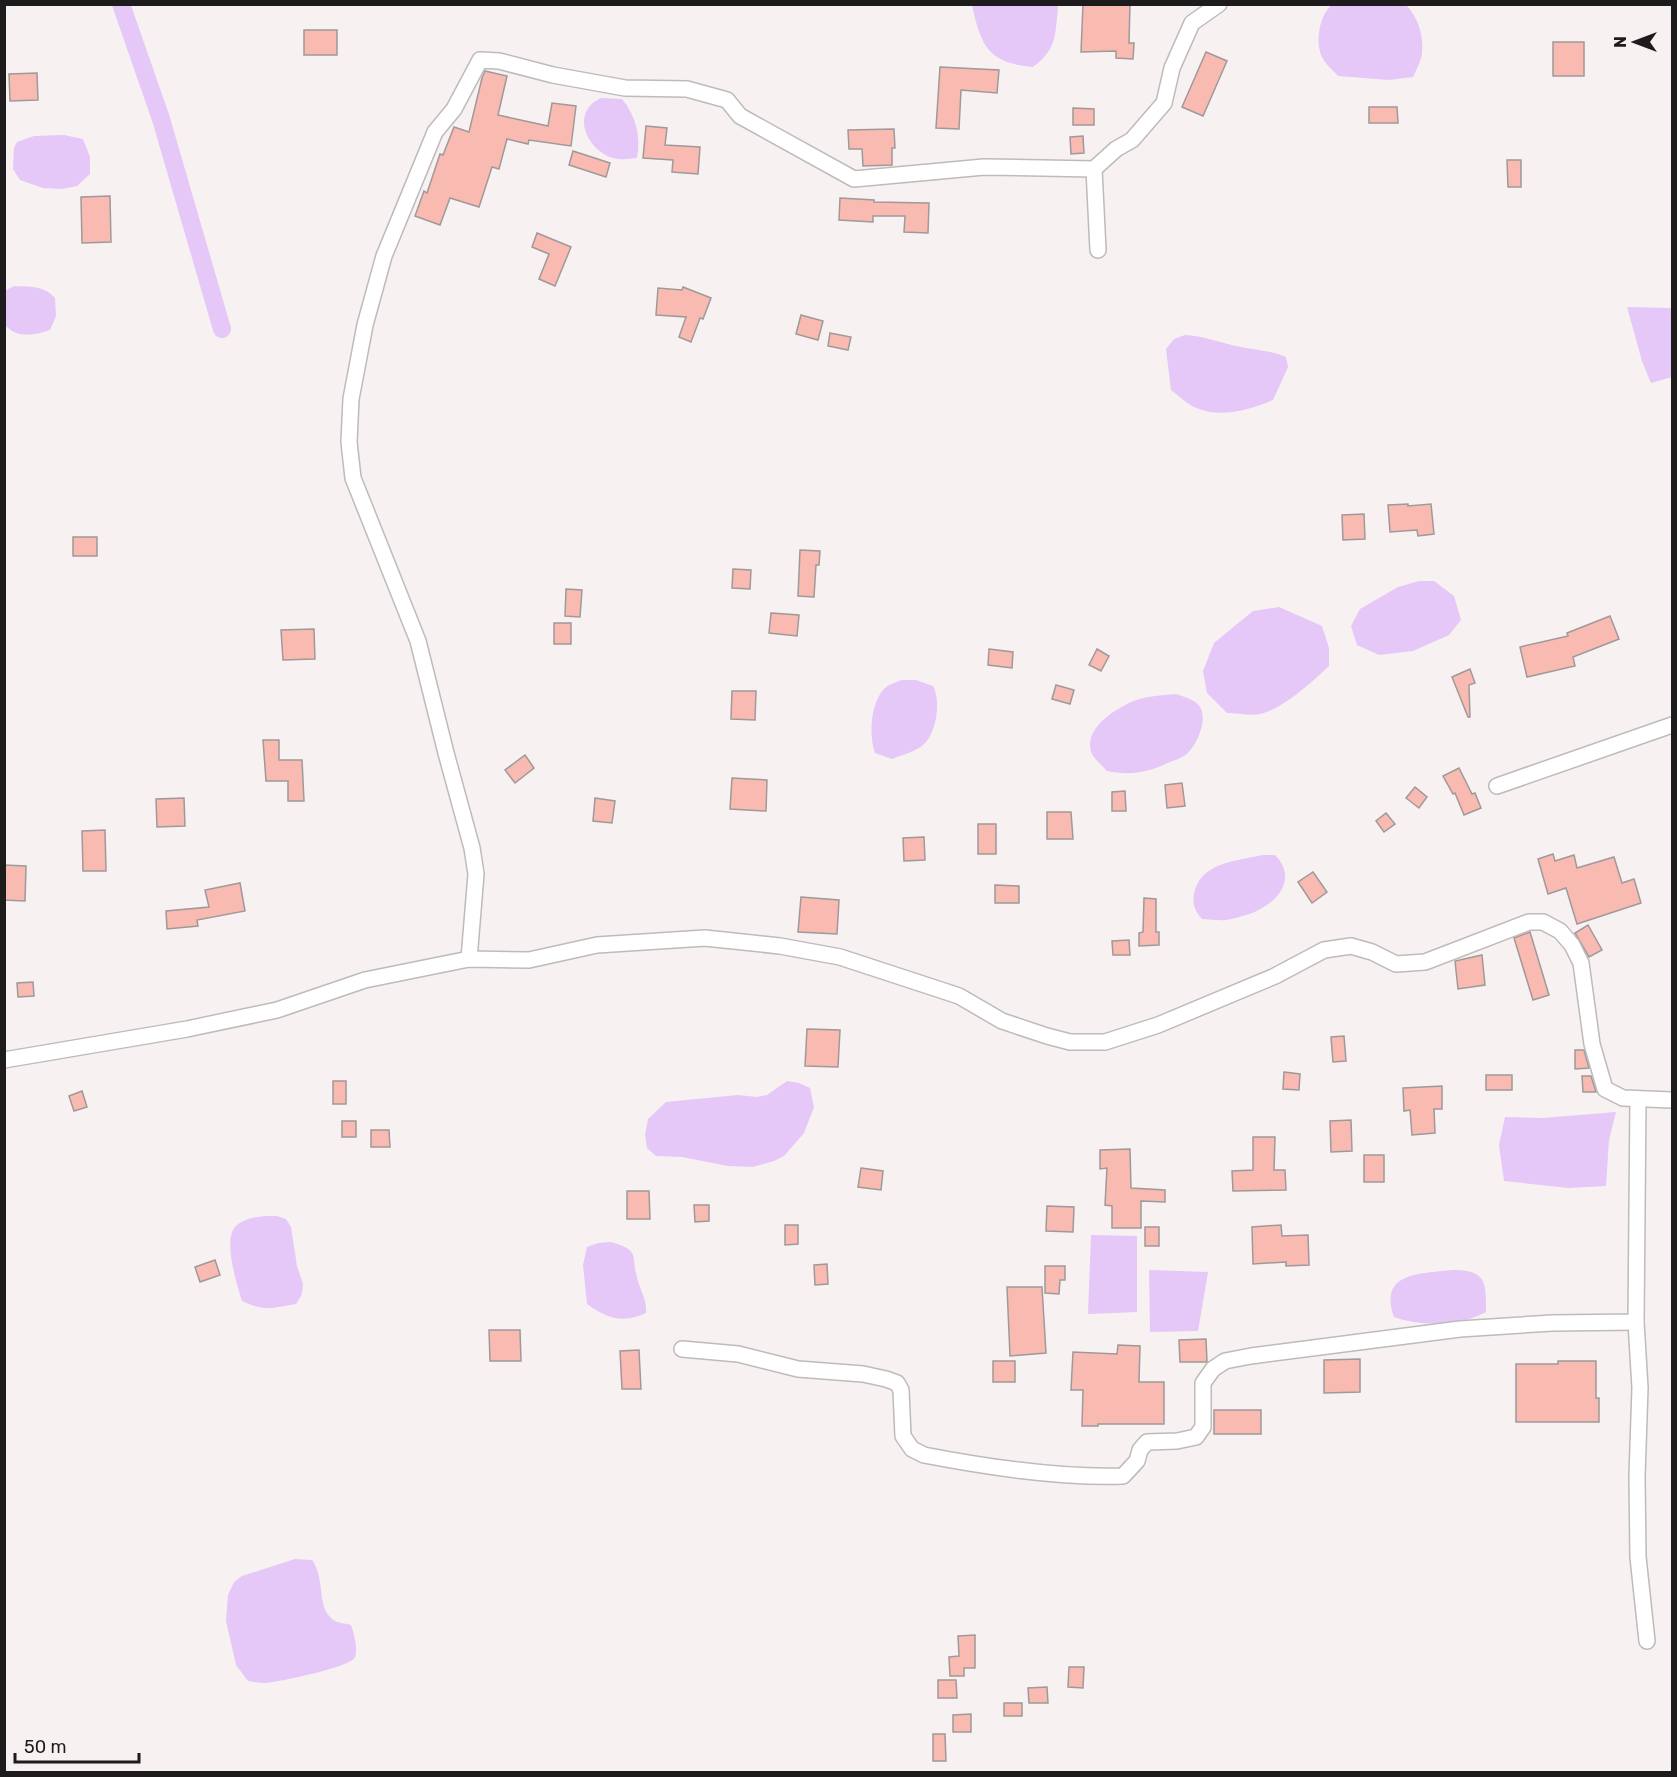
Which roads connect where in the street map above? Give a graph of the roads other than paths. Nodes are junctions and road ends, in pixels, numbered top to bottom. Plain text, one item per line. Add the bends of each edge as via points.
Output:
1 (1219, 4) edge
2 (1094, 169) junction
3 (1098, 250) dead end
4 (1672, 725) edge
5 (1497, 786) dead end
6 (469, 959) junction
7 (4, 1060) edge
8 (1638, 1099) junction
9 (1672, 1100) edge
10 (1636, 1322) junction
11 (682, 1349) dead end
12 (1647, 1641) dead end

1 - 2 street via 1192,23 1172,68 1164,103 1132,140
2 - 3 street
2 - 6 street via 984,167 854,179 740,116 727,100 687,89 625,88 480,60 454,109 435,132 384,256 351,399 349,442 353,478 418,641 472,848 476,874
4 - 5 street
6 - 7 street via 365,980 277,1010
6 - 8 street via 529,960 597,945 705,938 780,946 840,957 958,996 1002,1021 1047,1036 1070,1042 1105,1042 1158,1025 1275,976 1324,950 1351,946 1396,964 1425,962 1528,922 1543,922 1560,931 1581,963 1592,1044 1605,1089 1623,1098
8 - 9 street
8 - 10 street
10 - 11 street via 1460,1329 1225,1361 1203,1383 1203,1426 1196,1437 1147,1442 1123,1476 1094,1477 924,1455 907,1443 902,1428 901,1390 897,1383 886,1379 798,1369 738,1354
10 - 12 street via 1640,1388 1638,1557

